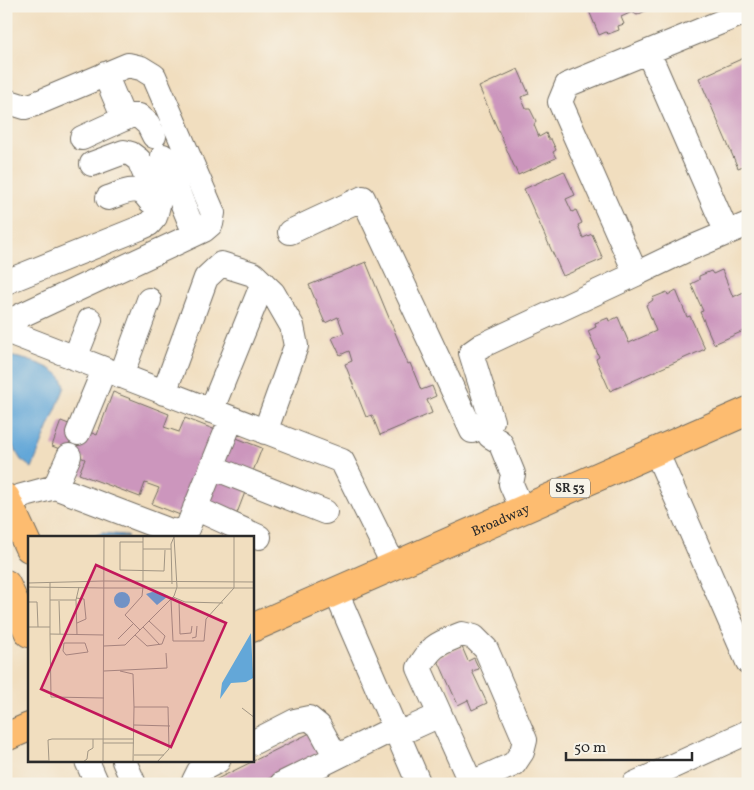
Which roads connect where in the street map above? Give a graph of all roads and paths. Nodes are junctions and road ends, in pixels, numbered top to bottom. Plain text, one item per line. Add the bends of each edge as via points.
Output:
1 (748, 11) edge
2 (648, 52) junction
3 (105, 74) junction
4 (6, 102) edge
5 (124, 119) junction
6 (82, 138) dead end
7 (92, 164) dead end
8 (108, 198) dead end
9 (158, 205) junction
10 (737, 229) edge
11 (290, 232) dead end
12 (195, 234) junction
13 (636, 274) junction
14 (6, 282) edge
15 (263, 283) junction
16 (149, 300) dead end
17 (90, 320) dead end
18 (6, 330) edge
19 (75, 358) junction
20 (112, 373) junction
21 (164, 393) junction
22 (748, 411) edge
23 (221, 415) junction
24 (487, 431) junction
25 (78, 432) dead end
26 (265, 432) junction
27 (656, 451) junction
28 (68, 456) dead end
29 (212, 466) junction
30 (55, 487) junction
31 (7, 499) edge
32 (195, 508) junction
33 (522, 509) junction
34 (325, 512) dead end
35 (259, 537) dead end
36 (28, 546) edge
37 (394, 566) junction
38 (6, 584) edge
39 (336, 592) junction
40 (254, 627) edge
41 (28, 631) edge
42 (748, 662) edge
43 (440, 715) junction
44 (28, 727) edge
45 (397, 731) junction
46 (748, 732) edge
47 (6, 737) edge
48 (254, 742) edge
49 (336, 757) junction
50 (87, 762) edge
51 (124, 762) edge
52 (216, 762) edge
53 (97, 784) edge
54 (134, 784) edge
55 (195, 784) edge
56 (282, 784) edge
57 (419, 784) edge
58 (634, 784) edge

1 - 2 street
2 - 10 street
2 - 13 street via 567,85 560,102
3 - 4 street via 30,106
3 - 5 street
3 - 12 street via 128,65 154,76 213,213 212,224
5 - 6 street
5 - 12 street via 139,116 148,124
7 - 9 street via 124,152 131,154 138,160
8 - 9 street via 136,190
9 - 14 street via 149,224
10 - 13 street
11 - 24 street via 363,198 472,431
12 - 18 street via 9,320
13 - 24 street via 471,353 492,421
15 - 21 street via 253,274 221,264 206,278
15 - 23 street
15 - 26 street via 273,293 292,326 296,346
16 - 20 street
17 - 19 street
18 - 19 street
19 - 20 street
20 - 21 street
20 - 25 street
21 - 23 street
22 - 27 main road, Broadway / SR 53
23 - 26 street
23 - 29 street
24 - 33 street via 500,442 513,474 511,484
26 - 37 street via 342,462
27 - 33 main road, Broadway / SR 53
27 - 42 street
28 - 30 street
29 - 32 street
29 - 34 street
30 - 31 street
30 - 32 street via 173,532 186,529
31 - 36 main road
32 - 35 street
33 - 37 main road, Broadway / SR 53
37 - 39 main road, Broadway / SR 53
38 - 41 main road
39 - 40 main road, Broadway / SR 53
39 - 45 street
43 - 43 street via 418,668 435,645 462,634 474,637 486,649 524,740 522,752 514,764 476,781 468,777
43 - 45 street
44 - 47 main road
45 - 49 street
45 - 57 street
46 - 58 street
48 - 49 street via 295,721 308,718 319,726
49 - 56 street
50 - 53 street
51 - 54 street
52 - 55 street via 199,771

